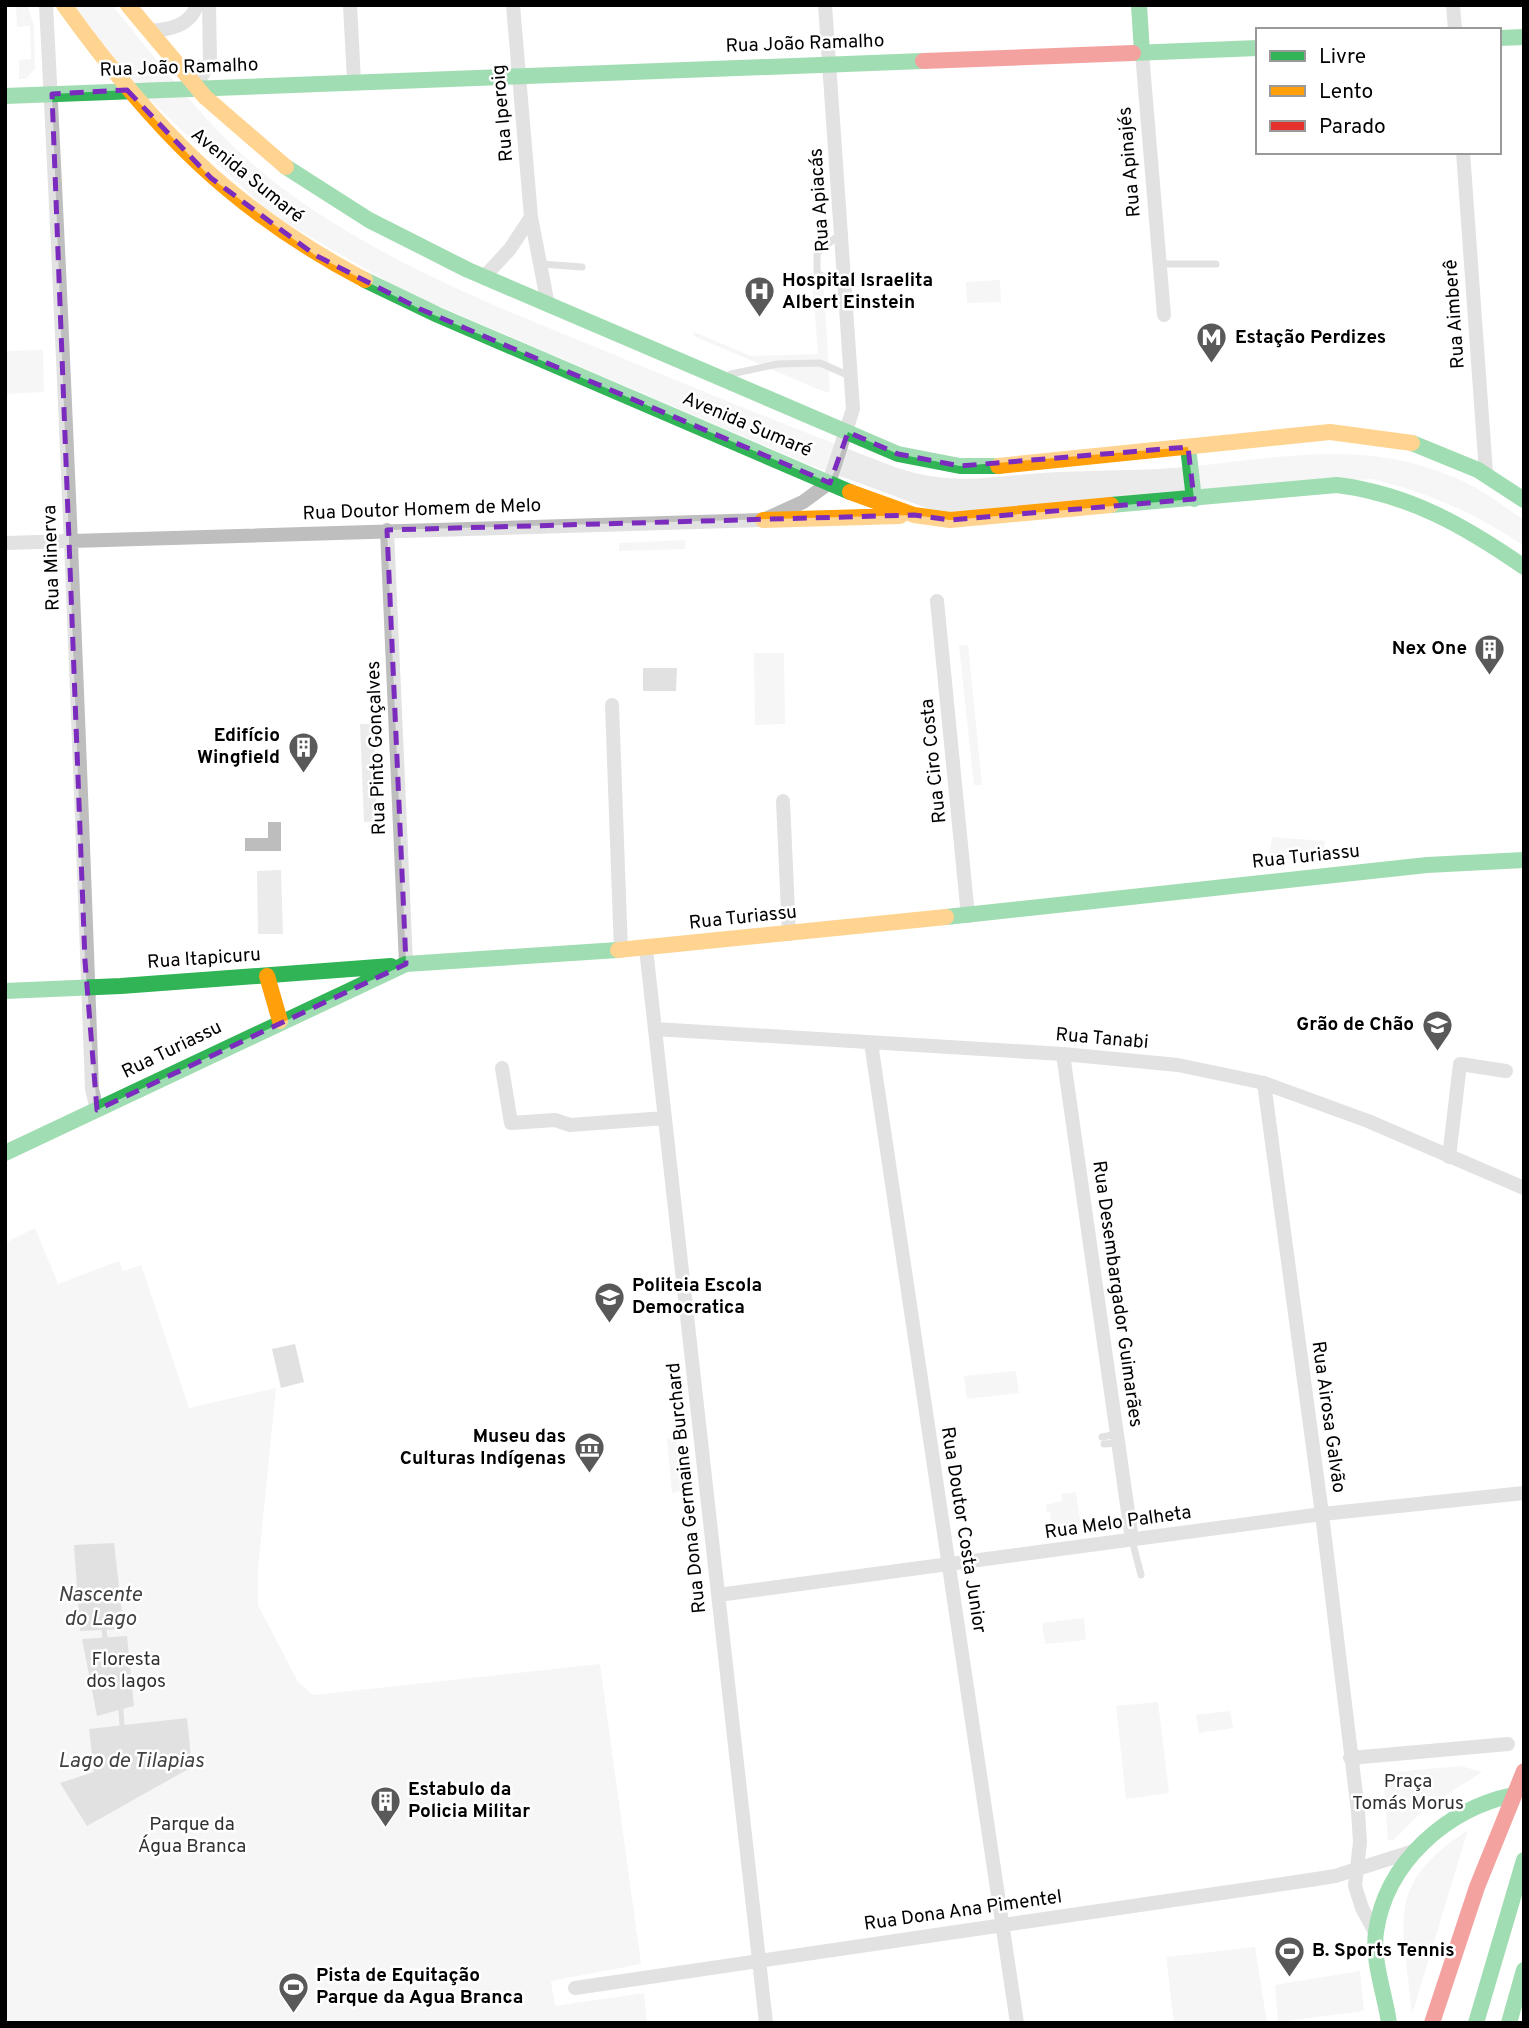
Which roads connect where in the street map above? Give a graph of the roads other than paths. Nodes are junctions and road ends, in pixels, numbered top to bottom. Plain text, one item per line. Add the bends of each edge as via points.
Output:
1 (46, 5) edge
2 (64, 5) edge
3 (128, 5) edge
4 (197, 5) edge
5 (209, 5) edge
6 (350, 5) edge
7 (513, 5) edge
8 (825, 5) edge
9 (1139, 5) edge
10 (1453, 5) edge
11 (1455, 28) edge
12 (149, 32) junction
13 (1524, 37) edge
14 (1501, 38) edge
15 (1256, 48) edge
16 (1142, 53) junction
17 (828, 64) junction
18 (519, 75) junction
19 (354, 81) junction
20 (196, 87) junction
21 (127, 90) junction
22 (52, 94) junction
23 (5, 96) edge
24 (1463, 154) edge
25 (531, 217) junction
26 (842, 232) junction
27 (540, 264) junction
28 (1160, 264) junction
29 (1216, 264) dead end
30 (582, 267) dead end
31 (484, 277) junction
32 (846, 288) junction
33 (548, 305) junction
34 (1164, 315) dead end
35 (719, 377) junction
36 (852, 377) junction
37 (848, 432) junction
38 (1188, 447) junction
39 (1486, 473) junction
40 (829, 483) junction
41 (1194, 499) junction
42 (1524, 500) edge
43 (914, 515) junction
44 (763, 520) junction
45 (387, 530) junction
46 (71, 540) junction
47 (5, 543) edge
48 (1524, 566) edge
49 (937, 601) dead end
50 (612, 705) dead end
51 (783, 801) dead end
52 (1524, 860) edge
53 (968, 916) junction
54 (789, 934) junction
55 (646, 949) junction
56 (621, 951) junction
57 (405, 964) junction
58 (353, 969) junction
59 (267, 976) junction
60 (356, 987) junction
61 (87, 988) junction
62 (5, 991) edge
63 (280, 1021) junction
64 (655, 1029) junction
65 (871, 1043) junction
66 (1063, 1054) junction
67 (502, 1068) dead end
68 (1506, 1071) dead end
69 (1264, 1083) junction
70 (97, 1110) junction
71 (665, 1118) junction
72 (5, 1153) edge
73 (1449, 1157) junction
74 (1524, 1188) edge
75 (1119, 1439) junction
76 (1103, 1441) dead end
77 (1524, 1493) edge
78 (1322, 1514) junction
79 (1132, 1540) junction
80 (950, 1566) junction
81 (1141, 1575) dead end
82 (718, 1595) junction
83 (1508, 1744) dead end
84 (1350, 1758) junction
85 (1524, 1771) edge
86 (1513, 1795) junction
87 (1414, 1851) junction
88 (1524, 1860) edge
89 (1356, 1868) junction
90 (1003, 1924) junction
91 (1376, 1934) junction
92 (758, 1960) junction
93 (1524, 1970) edge
94 (575, 1988) dead end
95 (1515, 2016) edge
96 (766, 2023) edge
97 (1017, 2023) edge
98 (1389, 2023) edge
99 (1432, 2023) edge
100 (1476, 2023) edge

1 - 22 street, Rua Minerva
2 - 21 main road, Avenida Sumaré
3 - 12 main road, Avenida Sumaré
4 - 12 street via 182,24
5 - 20 street via 210,61
6 - 19 street
7 - 18 street, Rua Iperoig
8 - 17 street, Rua Apiacás
9 - 16 main road, Rua Apinajés
10 - 11 street
12 - 20 main road, Avenida Sumaré
13 - 14 main road
15 - 16 main road, Rua João Ramalho
16 - 17 main road, Rua João Ramalho
16 - 28 street, Rua Apinajés
17 - 18 main road, Rua João Ramalho
17 - 26 street, Rua Apiacás
18 - 19 main road, Rua João Ramalho
18 - 25 street, Rua Iperoig
19 - 20 main road, Rua João Ramalho
20 - 21 main road, Rua João Ramalho
20 - 31 main road, Avenida Sumaré via 246,136 313,187 382,228
21 - 22 main road, Rua João Ramalho
21 - 40 main road, Avenida Sumaré via 211,178 324,260 419,309
22 - 23 main road, Rua João Ramalho
22 - 46 street, Rua Minerva
24 - 39 street, Rua Aimberê
25 - 27 street, Rua Iperoig
25 - 31 street
26 - 32 street, Rua Apiacás
26 - 32 lane via 817,253 817,273
27 - 30 lane
27 - 33 street, Rua Iperoig
28 - 29 lane
28 - 34 street, Rua Apinajés
31 - 33 main road, Avenida Sumaré
32 - 36 street, Rua Apiacás
33 - 35 main road, Avenida Sumaré
35 - 36 lane via 778,365 820,363
35 - 37 main road, Avenida Sumaré
36 - 37 street, Rua Apiacás
37 - 38 main road, Avenida Sumaré via 898,454 960,466
37 - 40 street, Rua Apiacás
38 - 39 main road, Avenida Sumaré via 1331,432 1365,434 1428,447
38 - 41 main road
39 - 42 main road, Avenida Sumaré
40 - 43 main road, Avenida Sumaré
40 - 44 street, Rua Doutor Homem de Melo via 803,502
41 - 43 main road, Avenida Sumaré via 982,518
41 - 48 main road, Avenida Sumaré via 1337,485 1366,487 1414,501
43 - 44 main road
44 - 45 street, Rua Doutor Homem de Melo
45 - 46 street, Rua Doutor Homem de Melo
45 - 57 street, Rua Pinto Gonçalves
46 - 47 street, Rua Doutor Homem de Melo
46 - 61 street, Rua Minerva
49 - 53 street, Rua Ciro Costa
50 - 56 street
51 - 54 street
52 - 53 main road, Rua Turiassu via 1427,865
53 - 54 main road, Rua Turiassu
54 - 55 main road, Rua Turiassu
55 - 56 main road, Rua Turiassu
55 - 64 street, Rua Dona Germaine Burchard
56 - 57 main road, Rua Turiassu
57 - 58 main road, Rua Itapicuru
57 - 60 main road, Rua Turiassu
58 - 59 main road, Rua Itapicuru
58 - 60 lane
59 - 61 main road, Rua Itapicuru
59 - 63 main road
60 - 63 main road, Rua Turiassu
61 - 62 main road, Rua Itapicuru
61 - 70 street, Rua Minerva
63 - 70 main road, Rua Turiassu
64 - 65 street, Rua Tanabi
64 - 71 street, Rua Dona Germaine Burchard
65 - 66 street, Rua Tanabi
65 - 80 street, Rua Doutor Costa Junior
66 - 69 street, Rua Tanabi via 1178,1065
66 - 75 street, Rua Desembargador Guimarães
67 - 71 street via 511,1123 555,1120 570,1125
68 - 73 street via 1460,1064
69 - 73 street, Rua Tanabi
69 - 78 street, Rua Airosa Galvão
70 - 72 main road, Rua Turiassu
71 - 82 street, Rua Dona Germaine Burchard
73 - 74 street, Rua Tanabi
75 - 76 lane
75 - 79 street, Rua Desembargador Guimarães
77 - 78 street, Rua Melo Palheta
78 - 79 street, Rua Melo Palheta
78 - 84 street, Rua Airosa Galvão
79 - 80 street, Rua Melo Palheta
79 - 81 lane
80 - 82 street, Rua Melo Palheta
80 - 90 street, Rua Doutor Costa Junior
82 - 92 street, Rua Dona Germaine Burchard
83 - 84 street
84 - 89 street via 1360,1842
85 - 86 main road
86 - 87 main road via 1471,1808
86 - 99 main road
87 - 89 street
87 - 91 main road via 1393,1883
88 - 100 main road
89 - 90 street, Rua Dona Ana Pimentel via 1335,1876 1188,1900
89 - 91 street via 1355,1886
90 - 92 street, Rua Dona Ana Pimentel
90 - 97 street, Rua Doutor Costa Junior
91 - 98 main road
92 - 94 street, Rua Dona Ana Pimentel
92 - 96 street, Rua Dona Germaine Burchard
93 - 95 main road

